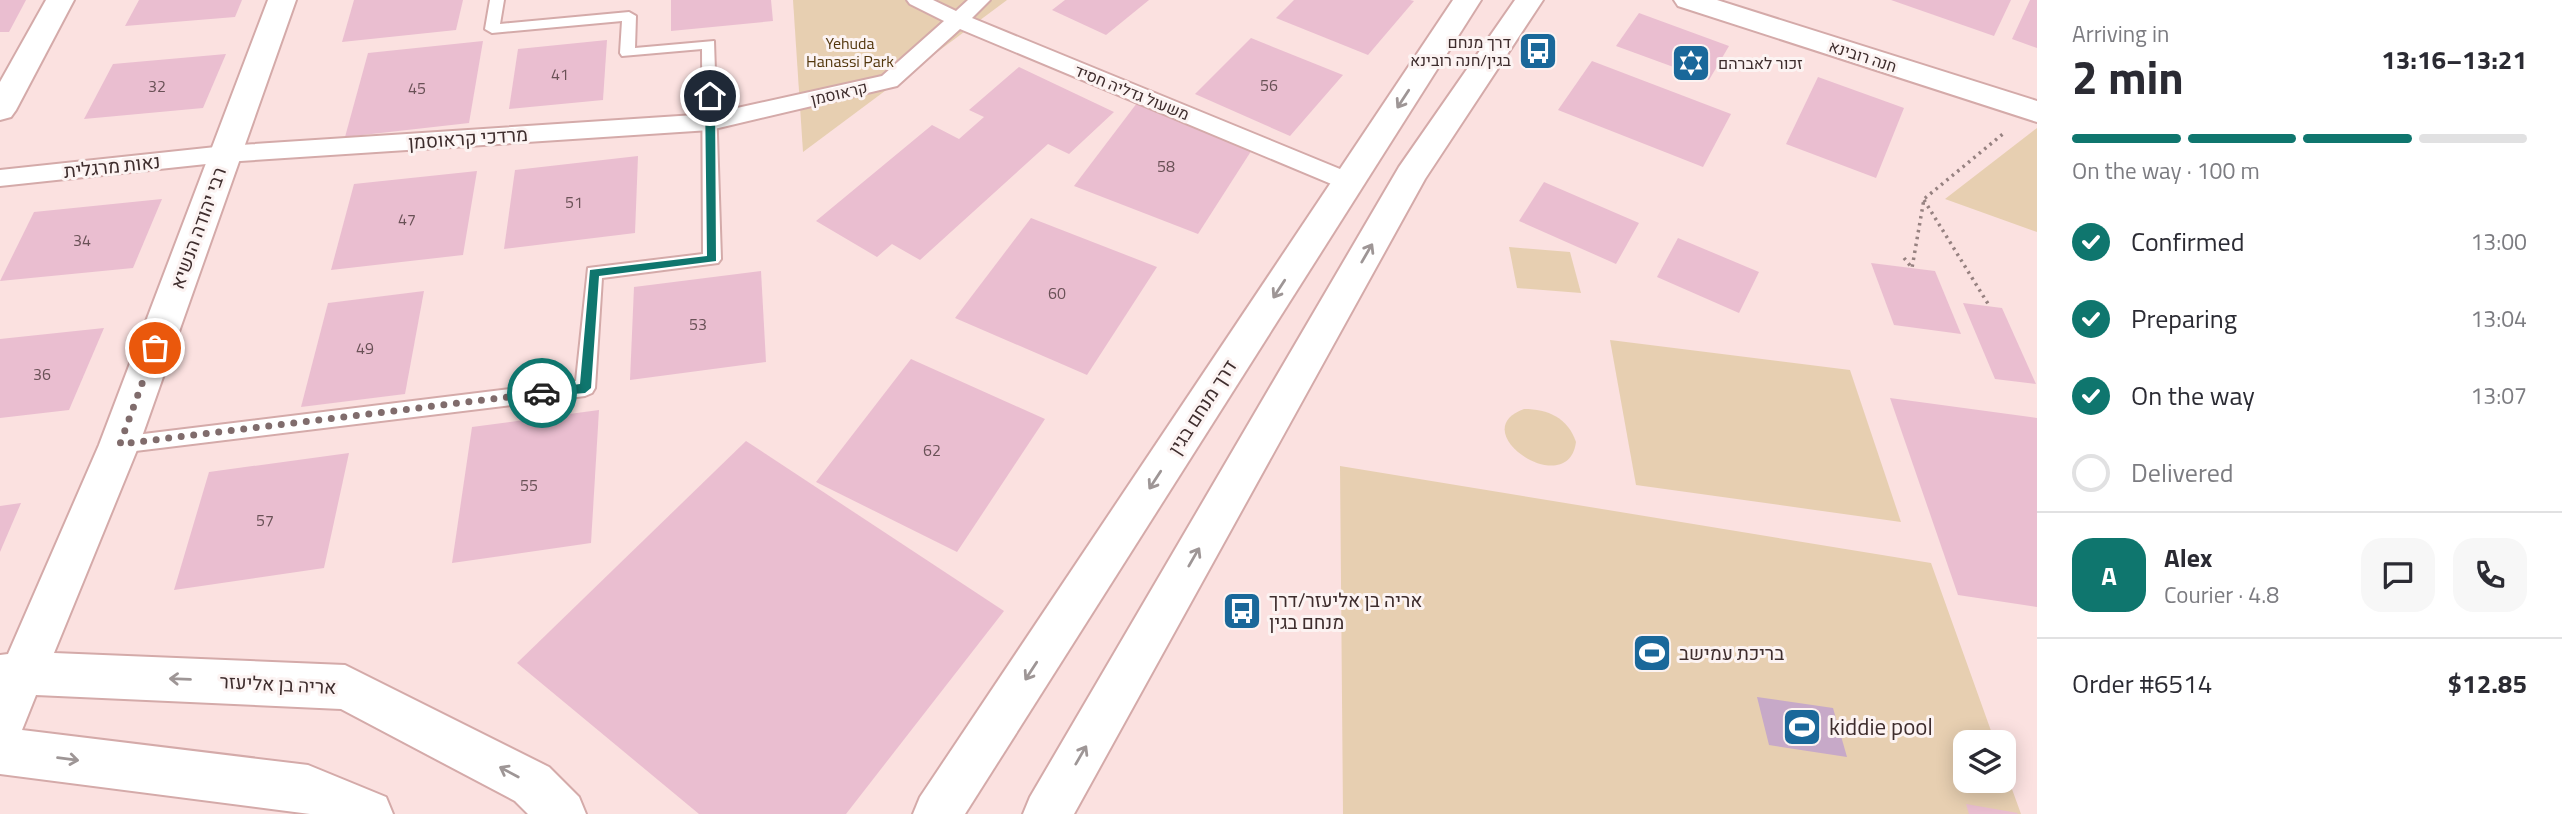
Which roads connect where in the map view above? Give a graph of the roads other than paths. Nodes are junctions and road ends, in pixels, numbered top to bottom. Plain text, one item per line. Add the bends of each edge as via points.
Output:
1 (61, 0) edge
2 (282, 0) edge
3 (497, 0) edge
4 (917, 0) edge
5 (980, 0) edge
6 (1466, 0) edge
7 (1529, 0) edge
8 (1688, 0) edge
9 (960, 21) junction
10 (0, 110) edge
11 (2034, 111) edge
12 (710, 122) junction
13 (225, 154) junction
14 (0, 178) edge
15 (1349, 182) junction
16 (120, 444) junction
17 (12, 675) edge
18 (0, 727) edge
19 (0, 751) edge
20 (303, 801) edge
21 (369, 814) edge
22 (562, 814) edge
23 (937, 814) edge
24 (1047, 814) edge

1 - 10 street
2 - 13 street, רבי יהודה הנשיא
3 - 12 lane via 492,29 629,16 627,53 709,44
4 - 9 street, משעול גדליה חסיד
5 - 9 street, קראוסמן
6 -> 15 street, דרך מנחם בגין
24 -> 7 street via 1411,175
8 - 11 street, חנה רובינא
9 - 12 street, קראוסמן via 889,81
9 - 15 street, משעול גדליה חסיד
12 - 13 street, מרדכי קראוסמן
12 - 16 lane via 712,259 594,273 585,388
13 - 14 street, נאות מרגלית
13 - 16 street, רבי יהודה הנשיא
15 -> 23 street, דרך מנחם בגין
16 - 17 street, רבי יהודה הנשיא
17 - 18 street, רבי יהודה הנשיא
22 -> 17 street, אריה בן אליעזר via 532,785 345,687
19 -> 20 street
20 - 21 street

